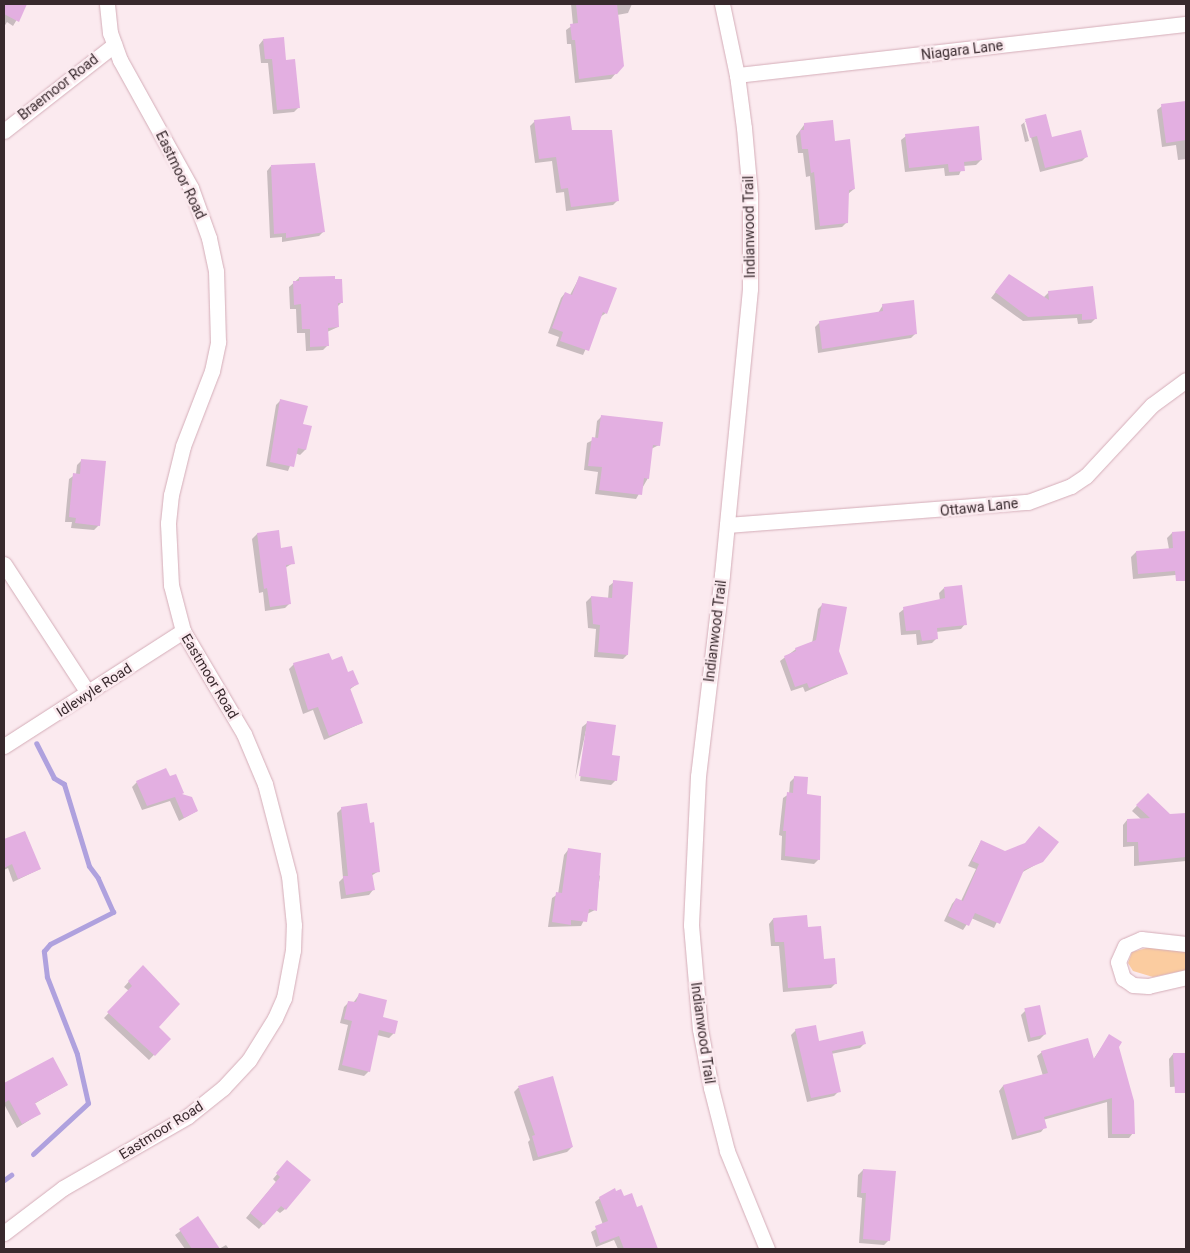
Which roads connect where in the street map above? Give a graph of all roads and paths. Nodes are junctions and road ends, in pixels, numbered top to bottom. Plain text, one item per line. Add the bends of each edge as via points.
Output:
1 (107, 4) edge
2 (722, 4) edge
3 (1186, 24) edge
4 (114, 45) junction
5 (737, 76) junction
6 (4, 130) edge
7 (1186, 380) edge
8 (727, 525) junction
9 (4, 564) edge
10 (183, 631) junction
11 (88, 693) junction
12 (4, 746) edge
13 (1186, 944) edge
14 (1186, 977) edge
15 (4, 1234) edge
16 (766, 1249) edge

1 - 4 street, Eastmoor Road
2 - 5 street, Indianwood Trail
3 - 5 street, Niagara Lane
4 - 6 street, Braemoor Road
4 - 10 street, Eastmoor Road via 191,188 209,238 216,271 219,314 212,371 177,468 168,523 172,585
5 - 8 street, Indianwood Trail via 750,195 750,289
7 - 8 street, Ottawa Lane via 1152,405 1086,476 1071,486 1028,502
8 - 16 street, Indianwood Trail via 696,794 692,935 700,1029 711,1088 728,1151
9 - 11 street
10 - 11 street, Idlewyle Road
10 - 15 street, Eastmoor Road via 244,734 265,784 282,840 294,925 290,974 284,998 249,1060 207,1102 63,1188
11 - 12 street, Idlewyle Road
13 - 14 street via 1141,939 1125,946 1118,962 1120,974 1133,985 1148,986

